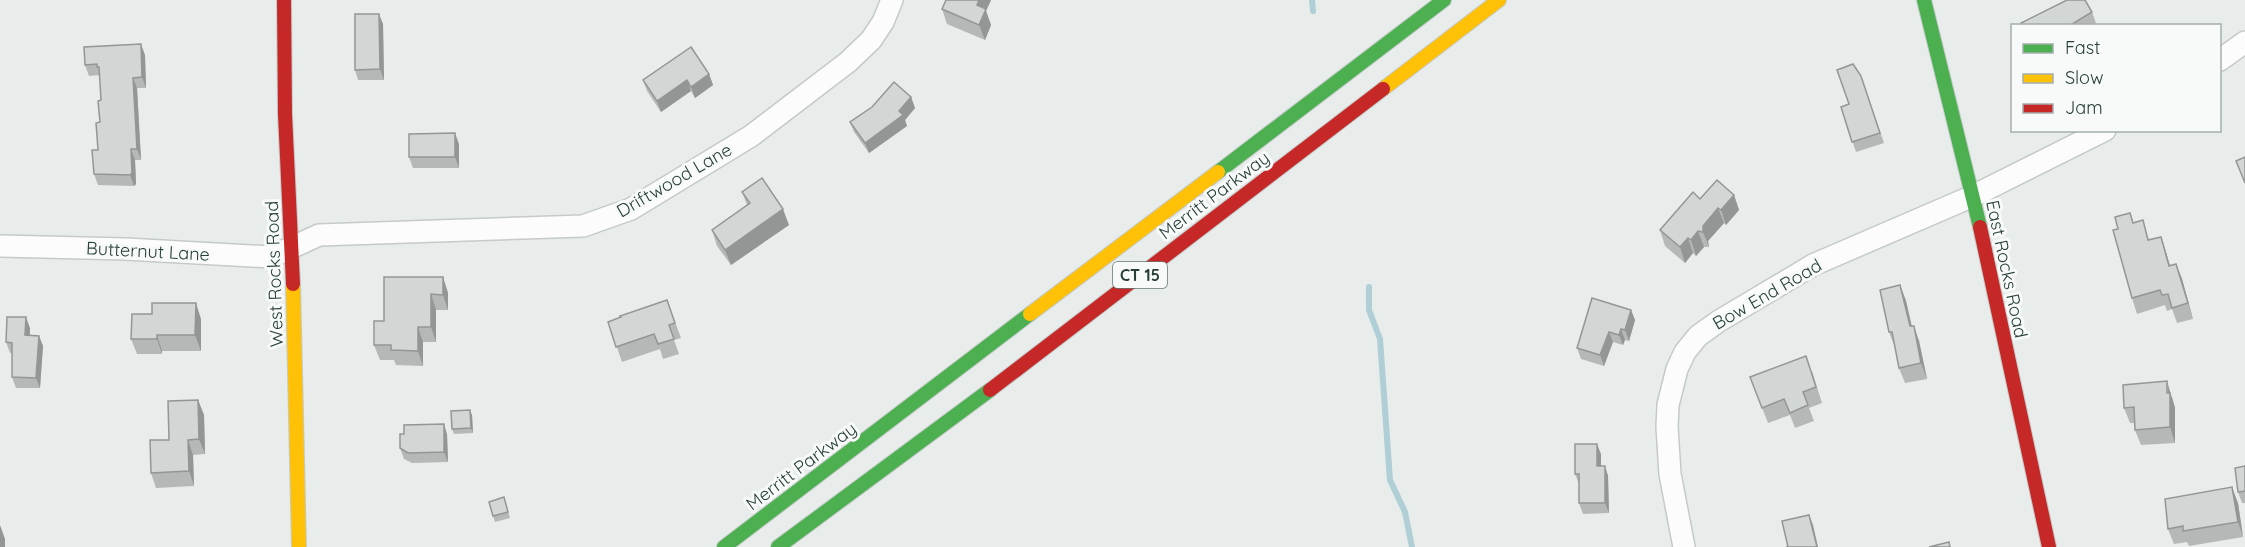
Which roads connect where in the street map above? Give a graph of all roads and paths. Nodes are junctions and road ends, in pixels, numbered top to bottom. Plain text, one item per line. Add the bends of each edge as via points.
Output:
1 (284, 0) edge
2 (892, 0) edge
3 (1444, 0) edge
4 (1499, 0) edge
5 (1924, 0) edge
6 (2245, 42) edge
7 (2221, 59) edge
8 (2101, 132) edge
9 (1973, 196) junction
10 (0, 246) edge
11 (292, 246) junction
12 (299, 547) edge
13 (724, 547) edge
14 (778, 547) edge
15 (1685, 547) edge
16 (2049, 547) edge

1 - 11 main road, West Rocks Road
2 - 11 street, Driftwood Lane via 871,40 829,78 751,135 631,209 583,226 319,235
3 - 13 main road, Merritt Parkway / CT 15
4 - 14 main road, Merritt Parkway / CT 15 via 968,407
5 - 9 main road, East Rocks Road
6 - 7 street
8 - 9 street, Bow End Road
9 - 15 street, Bow End Road via 1814,265 1698,336 1677,369 1666,427 1670,474
9 - 16 main road, East Rocks Road
10 - 11 street, Butternut Lane via 271,257
11 - 12 main road, West Rocks Road

